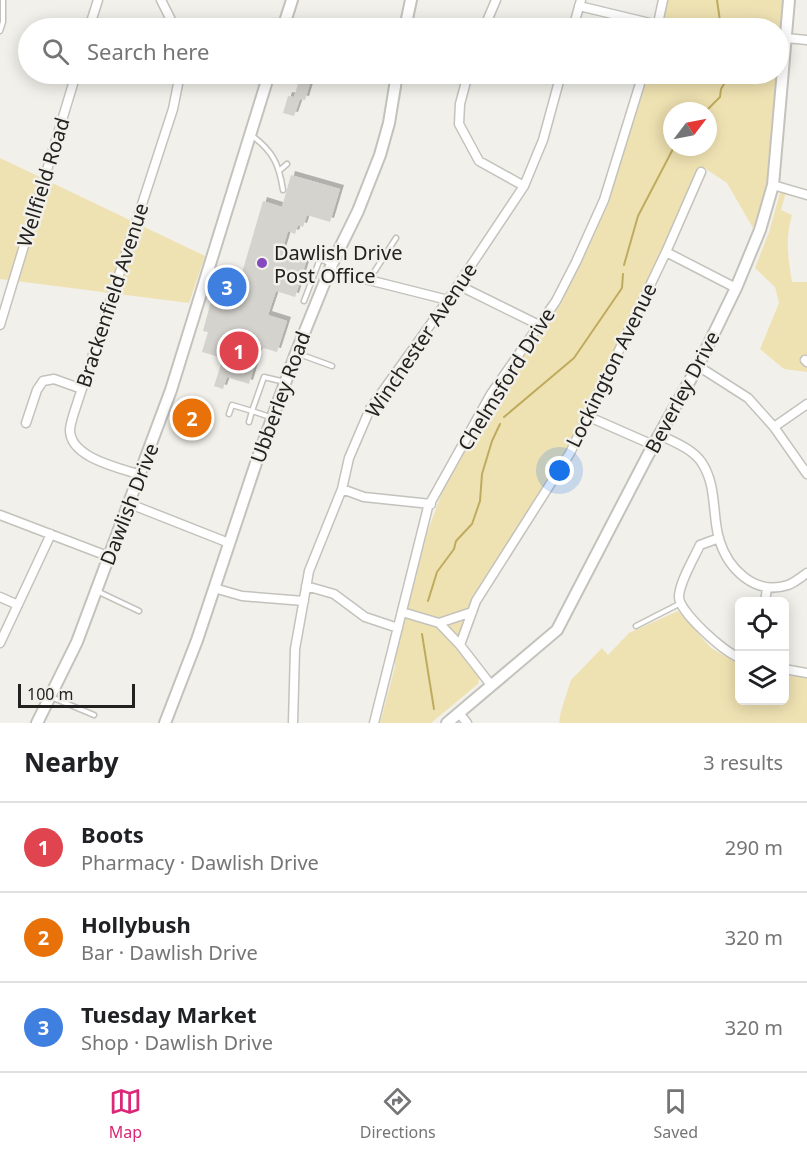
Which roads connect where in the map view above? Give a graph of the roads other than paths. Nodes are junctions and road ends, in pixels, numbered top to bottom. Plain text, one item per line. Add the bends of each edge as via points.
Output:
1 (3, 0) edge
2 (98, 0) edge
3 (161, 0) edge
4 (292, 0) edge
5 (411, 0) edge
6 (496, 0) edge
7 (663, 0) edge
8 (789, 0) edge
9 (580, 3) edge
10 (92, 18) edge
11 (169, 18) edge
12 (288, 18) edge
13 (407, 18) edge
14 (488, 18) edge
15 (576, 18) edge
16 (628, 18) edge
17 (659, 18) edge
18 (788, 18) edge
19 (0, 31) edge
20 (789, 38) edge
21 (807, 40) edge
22 (73, 84) edge
23 (178, 84) edge
24 (266, 84) edge
25 (395, 84) edge
26 (465, 84) edge
27 (558, 84) edge
28 (640, 84) edge
29 (782, 84) edge
30 (251, 134) junction
31 (270, 151) junction
32 (269, 159) dead end
33 (287, 164) dead end
34 (280, 170) junction
35 (701, 172) dead end
36 (773, 185) junction
37 (524, 186) junction
38 (283, 190) dead end
39 (807, 195) edge
40 (396, 238) dead end
41 (666, 252) junction
42 (331, 267) junction
43 (369, 280) junction
44 (458, 285) junction
45 (736, 288) junction
46 (448, 300) junction
47 (304, 301) dead end
48 (0, 325) edge
49 (539, 325) junction
50 (296, 353) junction
51 (332, 366) dead end
52 (698, 366) junction
53 (286, 382) junction
54 (82, 389) junction
55 (807, 404) edge
56 (252, 411) junction
57 (229, 414) dead end
58 (587, 416) junction
59 (273, 418) junction
60 (249, 422) dead end
61 (26, 423) dead end
62 (774, 427) junction
63 (660, 435) junction
64 (653, 446) junction
65 (807, 474) edge
66 (141, 476) junction
67 (342, 489) junction
68 (130, 504) junction
69 (431, 504) junction
70 (0, 515) edge
71 (51, 534) junction
72 (719, 538) junction
73 (229, 543) junction
74 (110, 556) junction
75 (807, 573) edge
76 (306, 586) junction
77 (214, 588) junction
78 (767, 588) junction
79 (96, 590) junction
80 (0, 597) edge
81 (766, 597) edge
82 (304, 602) junction
83 (680, 604) junction
84 (18, 605) junction
85 (139, 610) dead end
86 (402, 612) junction
87 (472, 612) junction
88 (439, 623) junction
89 (636, 626) dead end
90 (398, 628) junction
91 (0, 644) edge
92 (460, 645) junction
93 (735, 655) edge
94 (789, 670) edge
95 (807, 673) edge
96 (491, 685) junction
97 (51, 697) junction
98 (459, 713) junction
99 (94, 715) dead end
100 (37, 723) edge
101 (165, 723) edge
102 (293, 723) edge
103 (374, 723) edge
104 (447, 723) edge
105 (467, 723) edge

1 - 19 lane
2 - 10 street
3 - 11 street
4 - 12 street
5 - 13 street
6 - 14 street
7 - 17 street
8 - 18 street, Beverley Drive
9 - 15 street
9 - 16 street
20 - 21 street
22 - 48 street, Wellfield Road
23 - 54 street, Brackenfield Avenue via 174,109
24 - 30 street, Dawlish Drive
25 - 42 street, Ubberley Road via 380,155
26 - 37 street via 459,124 479,160
27 - 37 street, Winchester Avenue via 543,140
28 - 49 street, Chelmsford Drive via 604,200 576,261
29 - 36 street, Beverley Drive
30 - 31 lane
30 - 66 street, Dawlish Drive
31 - 32 lane
31 - 34 lane
33 - 34 lane
34 - 38 lane
35 - 41 street, Lockington Avenue
36 - 39 street
36 - 45 street, Beverley Drive
37 - 44 street, Winchester Avenue
40 - 43 lane
41 - 45 street
41 - 58 street, Lockington Avenue
42 - 43 street
42 - 47 lane via 320,259
42 - 50 street, Ubberley Road
43 - 46 street
44 - 46 street, Winchester Avenue
44 - 49 street
45 - 52 street, Beverley Drive
46 - 67 street, Winchester Avenue via 370,409 349,458
49 - 69 street, Chelmsford Drive via 491,394
50 - 51 lane
50 - 53 street, Ubberley Road
52 - 62 street via 748,398
52 - 63 street, Beverley Drive
53 - 56 lane via 264,377
53 - 59 street, Ubberley Road
54 - 61 street via 54,379 43,381
54 - 66 street, Brackenfield Avenue via 69,431 74,443 86,456
55 - 62 street
56 - 57 lane via 231,405
56 - 59 lane
56 - 60 lane
58 - 64 street
58 - 87 street, Lockington Avenue via 570,453
59 - 73 street, Ubberley Road
62 - 65 street
63 - 64 street, Beverley Drive
63 - 72 street via 701,462 711,483
64 - 96 street, Beverley Drive via 557,630
66 - 68 street, Dawlish Drive
67 - 69 street via 364,496
67 - 76 street, Winchester Avenue
68 - 73 street
68 - 74 street, Dawlish Drive
69 - 86 street, Chelmsford Drive
70 - 71 street
71 - 74 street
71 - 84 street
72 - 78 street via 728,561 750,583
72 - 83 street via 700,545 678,594
73 - 77 street, Ubberley Road
74 - 79 street, Dawlish Drive
75 - 78 street via 789,585
76 - 82 street, Winchester Avenue
76 - 90 street via 334,594 365,617
77 - 82 street via 242,596
77 - 101 street, Ubberley Road
78 - 81 street
79 - 85 lane
79 - 97 street, Dawlish Drive
80 - 84 street
82 - 102 street, Winchester Avenue via 295,649
83 - 89 lane
83 - 93 street via 715,643
84 - 91 street
86 - 88 street
86 - 90 street, Chelmsford Drive
87 - 88 street
87 - 92 street, Lockington Avenue
88 - 92 street
90 - 103 street, Chelmsford Drive
92 - 96 street
94 - 95 street
96 - 98 street, Beverley Drive
97 - 99 lane
97 - 100 street, Dawlish Drive
98 - 104 street, Beverley Drive
98 - 105 street

